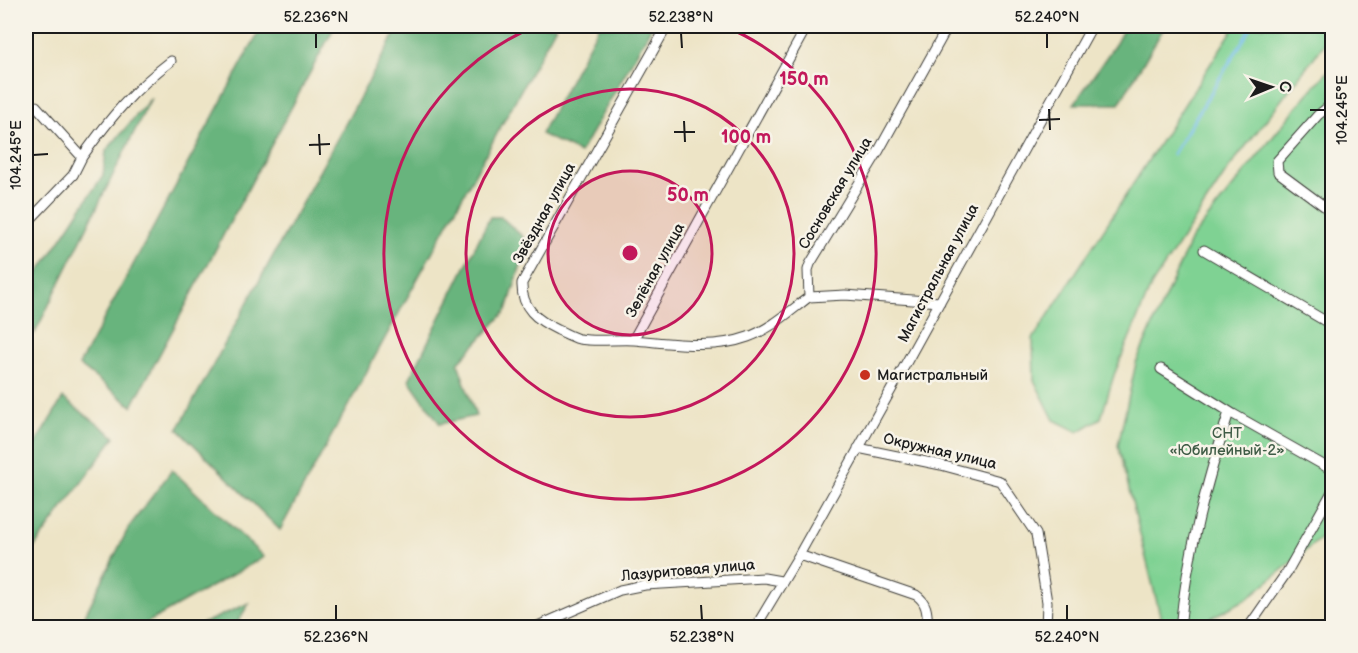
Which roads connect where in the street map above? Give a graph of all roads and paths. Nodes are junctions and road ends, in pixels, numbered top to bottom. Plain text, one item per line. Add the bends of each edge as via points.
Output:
1 (667, 26) edge
2 (807, 26) edge
3 (948, 26) edge
4 (1092, 26) edge
5 (171, 61) dead end
6 (26, 102) edge
7 (1332, 104) edge
8 (82, 157) junction
9 (1332, 212) edge
10 (26, 224) edge
11 (1204, 250) dead end
12 (809, 297) junction
13 (940, 302) junction
14 (1332, 325) edge
15 (633, 340) junction
16 (1161, 369) dead end
17 (1229, 412) junction
18 (858, 448) junction
19 (1332, 470) edge
20 (1332, 492) edge
21 (799, 555) junction
22 (781, 581) junction
23 (534, 627) edge
24 (755, 627) edge
25 (928, 627) edge
26 (1046, 627) edge
27 (1180, 627) edge
28 (1248, 627) edge

1 - 15 street, Звёздная улица via 522,284 521,293 524,303 543,323 577,339
2 - 15 street, Зелёная улица
3 - 12 street, Сосновская улица via 810,264
4 - 13 street, Магистральная улица
5 - 8 street via 143,82
6 - 8 street via 36,106
7 - 9 street via 1277,161 1278,172
8 - 10 street via 73,175
11 - 14 street
12 - 13 street via 845,294
12 - 15 street, Звёздная улица via 769,327 748,337 721,343
13 - 18 street, Магистральная улица
16 - 17 street
17 - 19 street
17 - 27 street via 1191,558
18 - 21 street, Магистральная улица
18 - 26 street, Окружная улица via 1000,481 1036,534 1047,602
20 - 28 street via 1287,572
21 - 22 street, Магистральная улица
21 - 25 street via 916,595 926,605
22 - 23 street, Лазуритовая улица via 764,578 645,585 620,590
22 - 24 street, Магистральная улица

